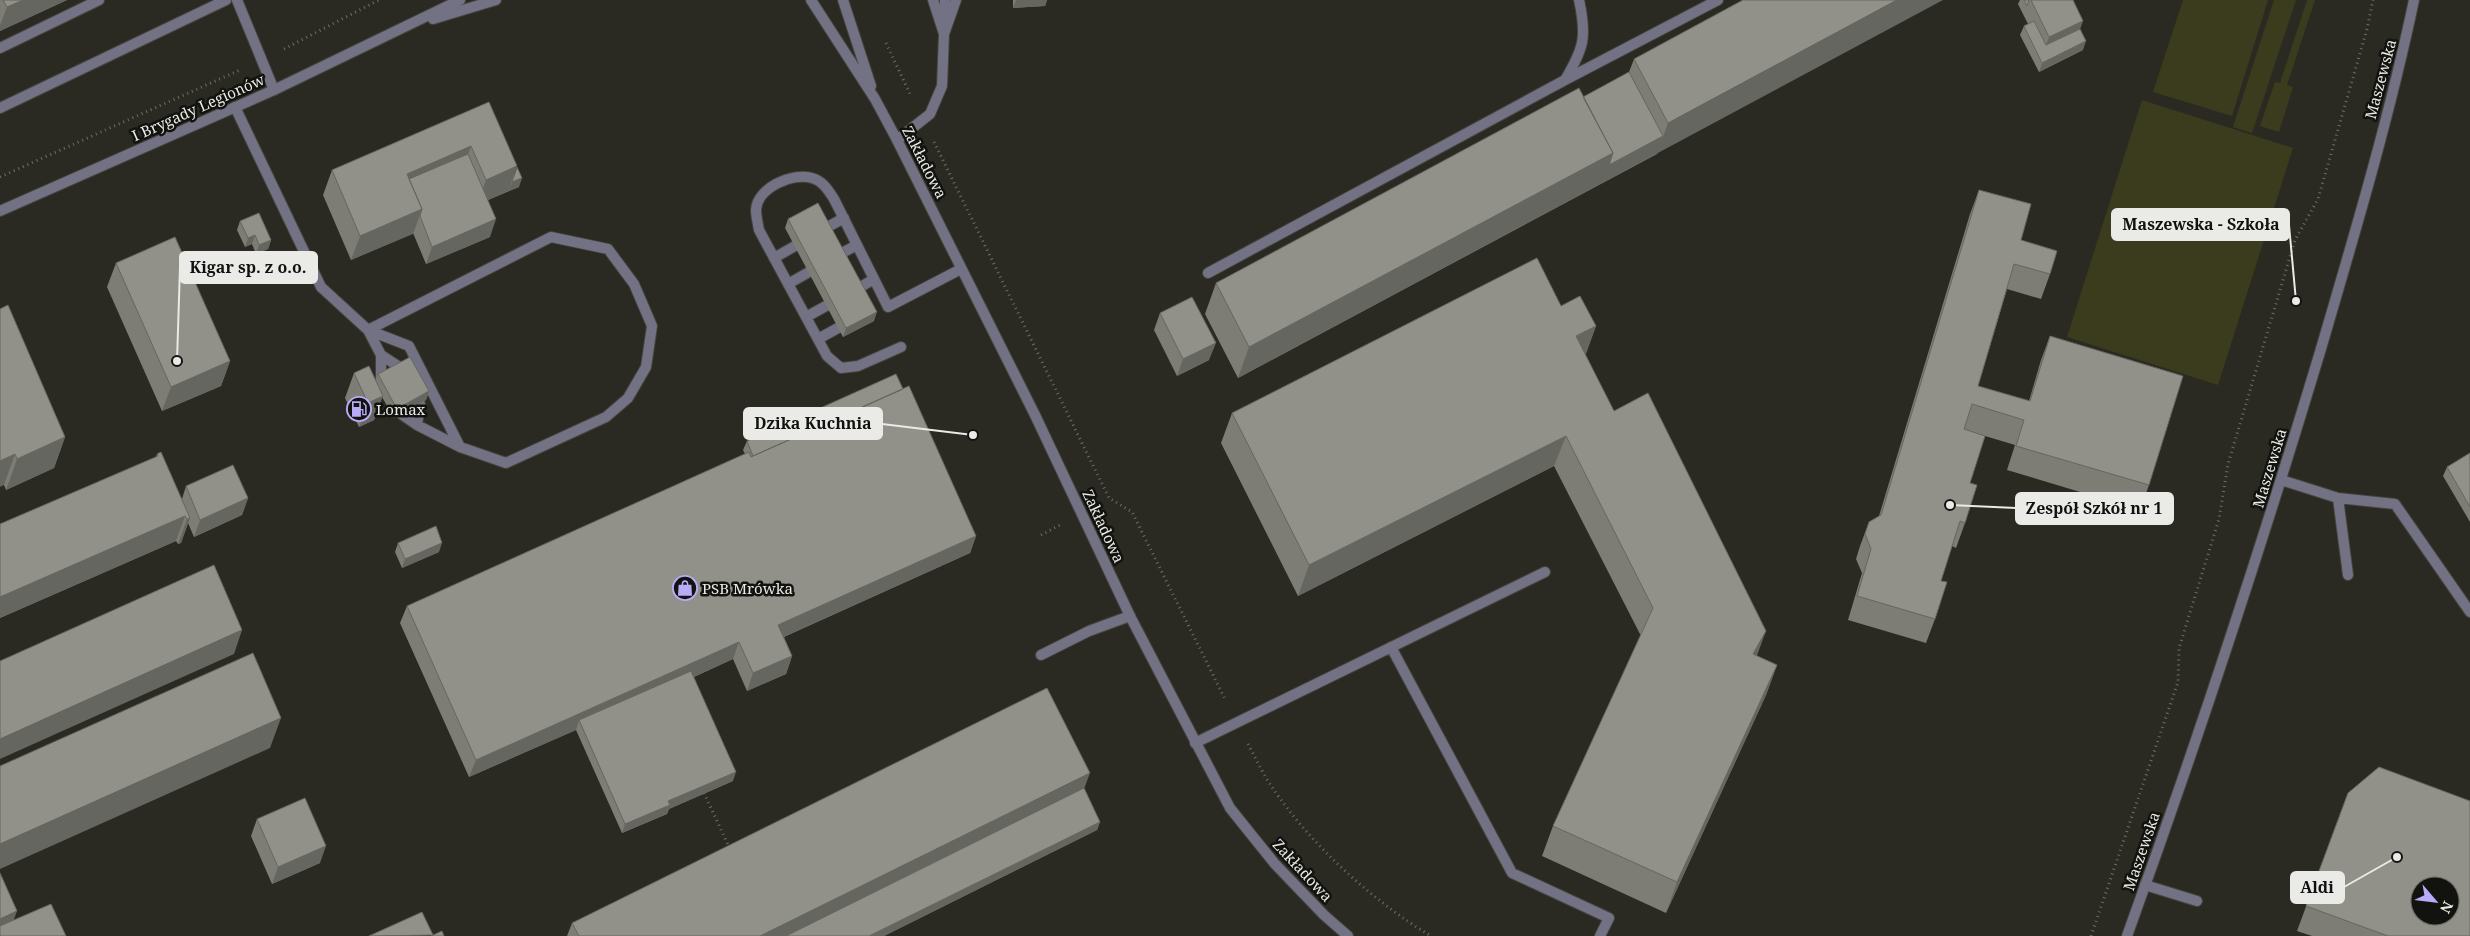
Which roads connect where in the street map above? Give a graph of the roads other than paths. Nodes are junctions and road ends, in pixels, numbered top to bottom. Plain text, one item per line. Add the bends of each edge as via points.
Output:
1 (99, 0) edge
2 (226, 0) edge
3 (237, 0) edge
4 (460, 0) edge
5 (496, 0) edge
6 (811, 0) edge
7 (843, 0) edge
8 (934, 0) edge
9 (945, 0) edge
10 (956, 0) edge
11 (1579, 0) edge
12 (1718, 0) edge
13 (2414, 0) edge
14 (408, 27) junction
15 (944, 34) junction
16 (0, 48) edge
17 (1565, 80) junction
18 (274, 90) junction
19 (0, 96) edge
20 (875, 99) junction
21 (2, 107) edge
22 (235, 107) junction
23 (897, 140) junction
24 (0, 211) edge
25 (844, 218) junction
26 (824, 229) edge
27 (857, 245) junction
28 (795, 246) edge
29 (838, 255) edge
30 (774, 258) junction
31 (961, 269) junction
32 (808, 272) dead end
33 (1208, 273) dead end
34 (874, 279) junction
35 (788, 284) junction
36 (857, 289) edge
37 (826, 306) dead end
38 (806, 317) junction
39 (838, 328) dead end
40 (368, 330) junction
41 (818, 339) junction
42 (901, 347) dead end
43 (381, 355) junction
44 (401, 368) edge
45 (382, 379) edge
46 (420, 404) edge
47 (401, 414) edge
48 (417, 425) junction
49 (460, 447) junction
50 (2281, 480) junction
51 (2338, 498) junction
52 (1544, 572) dead end
53 (2348, 575) dead end
54 (2470, 612) edge
55 (1130, 616) junction
56 (1391, 647) junction
57 (1041, 655) dead end
58 (1194, 743) junction
59 (2145, 885) junction
60 (2197, 901) dead end
61 (1348, 936) edge
62 (1600, 936) edge
63 (2127, 936) edge

1 - 16 street
2 - 21 street
3 - 18 street
4 - 14 street, I Brygady Legionów
5 - 14 street, I Brygady Legionów
6 - 20 street, Zakładowa
7 - 20 street, Zakładowa
8 - 15 street
9 - 15 street
10 - 15 street
11 - 17 street via 1585,27 1582,45
12 - 17 street
13 - 50 street, Maszewska via 2354,235
14 - 18 street, I Brygady Legionów
15 - 23 street via 942,86 930,114
17 - 33 street
18 - 22 street, I Brygady Legionów
19 - 21 street
20 - 23 street, Zakładowa
22 - 24 street, I Brygady Legionów
22 - 40 street via 321,287
23 - 31 street, Zakładowa
25 - 26 street
25 - 27 street
25 - 30 street via 824,184 811,178 779,183 762,194 756,210 759,230
27 - 29 street
27 - 34 street
28 - 30 street
30 - 35 street
31 - 34 street via 883,305
31 - 55 street, Zakładowa via 1035,415
32 - 35 street
34 - 36 street
35 - 38 street
37 - 38 street
38 - 41 street
39 - 41 street
40 - 43 street
40 - 49 street via 409,346
40 - 49 street via 550,236 608,248 634,284 652,326 646,366 628,398 606,417 506,462
41 - 42 street via 827,356 841,368 858,366
43 - 44 street
43 - 45 street
46 - 48 street
47 - 48 street
48 - 49 street
50 - 51 street
50 - 59 street, Maszewska
51 - 53 street
51 - 54 street via 2395,504
52 - 56 street
55 - 57 street via 1089,631
55 - 58 street, Zakładowa
56 - 58 street
56 - 62 street via 1512,873 1609,918
58 - 61 street, Zakładowa via 1230,808 1275,864
59 - 60 street
59 - 63 street, Maszewska

